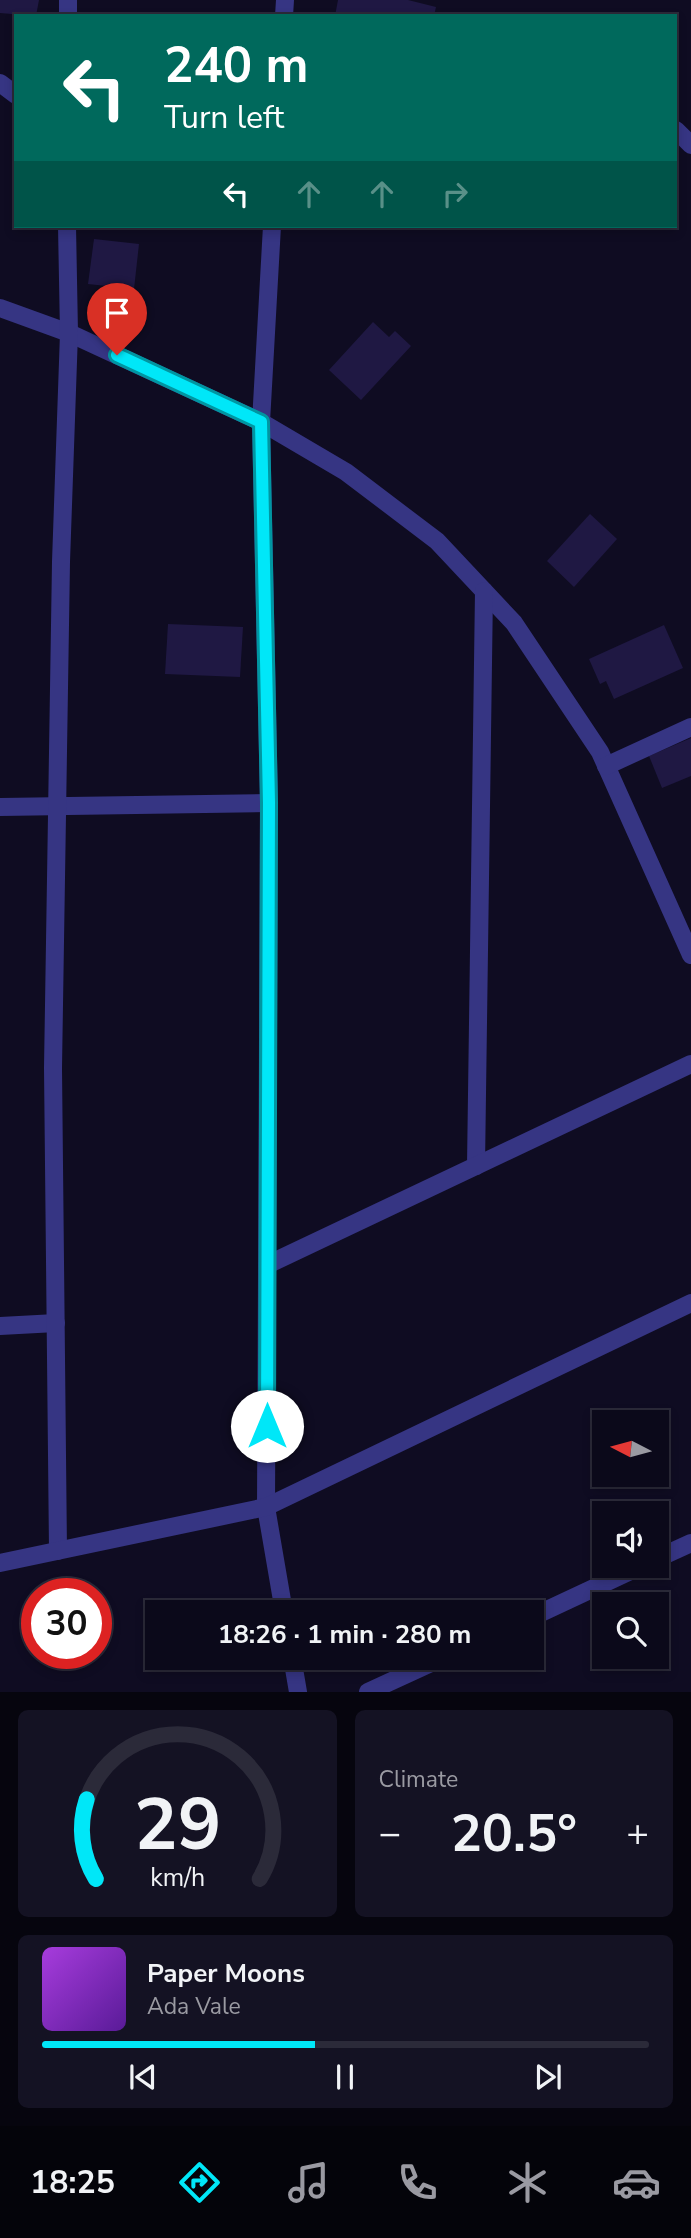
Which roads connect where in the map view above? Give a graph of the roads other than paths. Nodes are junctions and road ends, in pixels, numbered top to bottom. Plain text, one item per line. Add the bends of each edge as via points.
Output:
1 (677, 131) edge
2 (691, 145) edge
3 (67, 228) edge
4 (272, 228) edge
5 (0, 308) edge
6 (69, 333) junction
7 (261, 422) junction
8 (484, 591) junction
9 (691, 727) edge
10 (606, 766) junction
11 (269, 803) junction
12 (57, 806) junction
13 (0, 807) edge
14 (691, 955) edge
15 (691, 1065) edge
16 (476, 1166) junction
17 (267, 1265) junction
18 (691, 1303) edge
19 (55, 1323) junction
20 (0, 1326) edge
21 (266, 1507) junction
22 (691, 1544) edge
23 (58, 1551) junction
24 (669, 1553) edge
25 (0, 1563) edge
26 (616, 1578) edge
27 (282, 1600) edge
28 (544, 1611) edge
29 (294, 1670) edge
30 (416, 1670) edge
31 (298, 1692) edge
32 (368, 1692) edge

1 - 2 street
3 - 6 street
4 - 7 street
5 - 6 street
6 - 7 street
6 - 12 street
7 - 8 street via 346,472 437,541
7 - 11 street
8 - 10 street via 514,624
8 - 16 street
9 - 10 street
10 - 14 street
11 - 12 street
11 - 17 street
12 - 13 street
12 - 19 street
15 - 16 street
16 - 17 street
17 - 21 street
18 - 21 street
19 - 20 street
19 - 23 street
21 - 23 street
21 - 27 street
22 - 24 street
23 - 25 street
26 - 28 street
29 - 31 street
30 - 32 street

